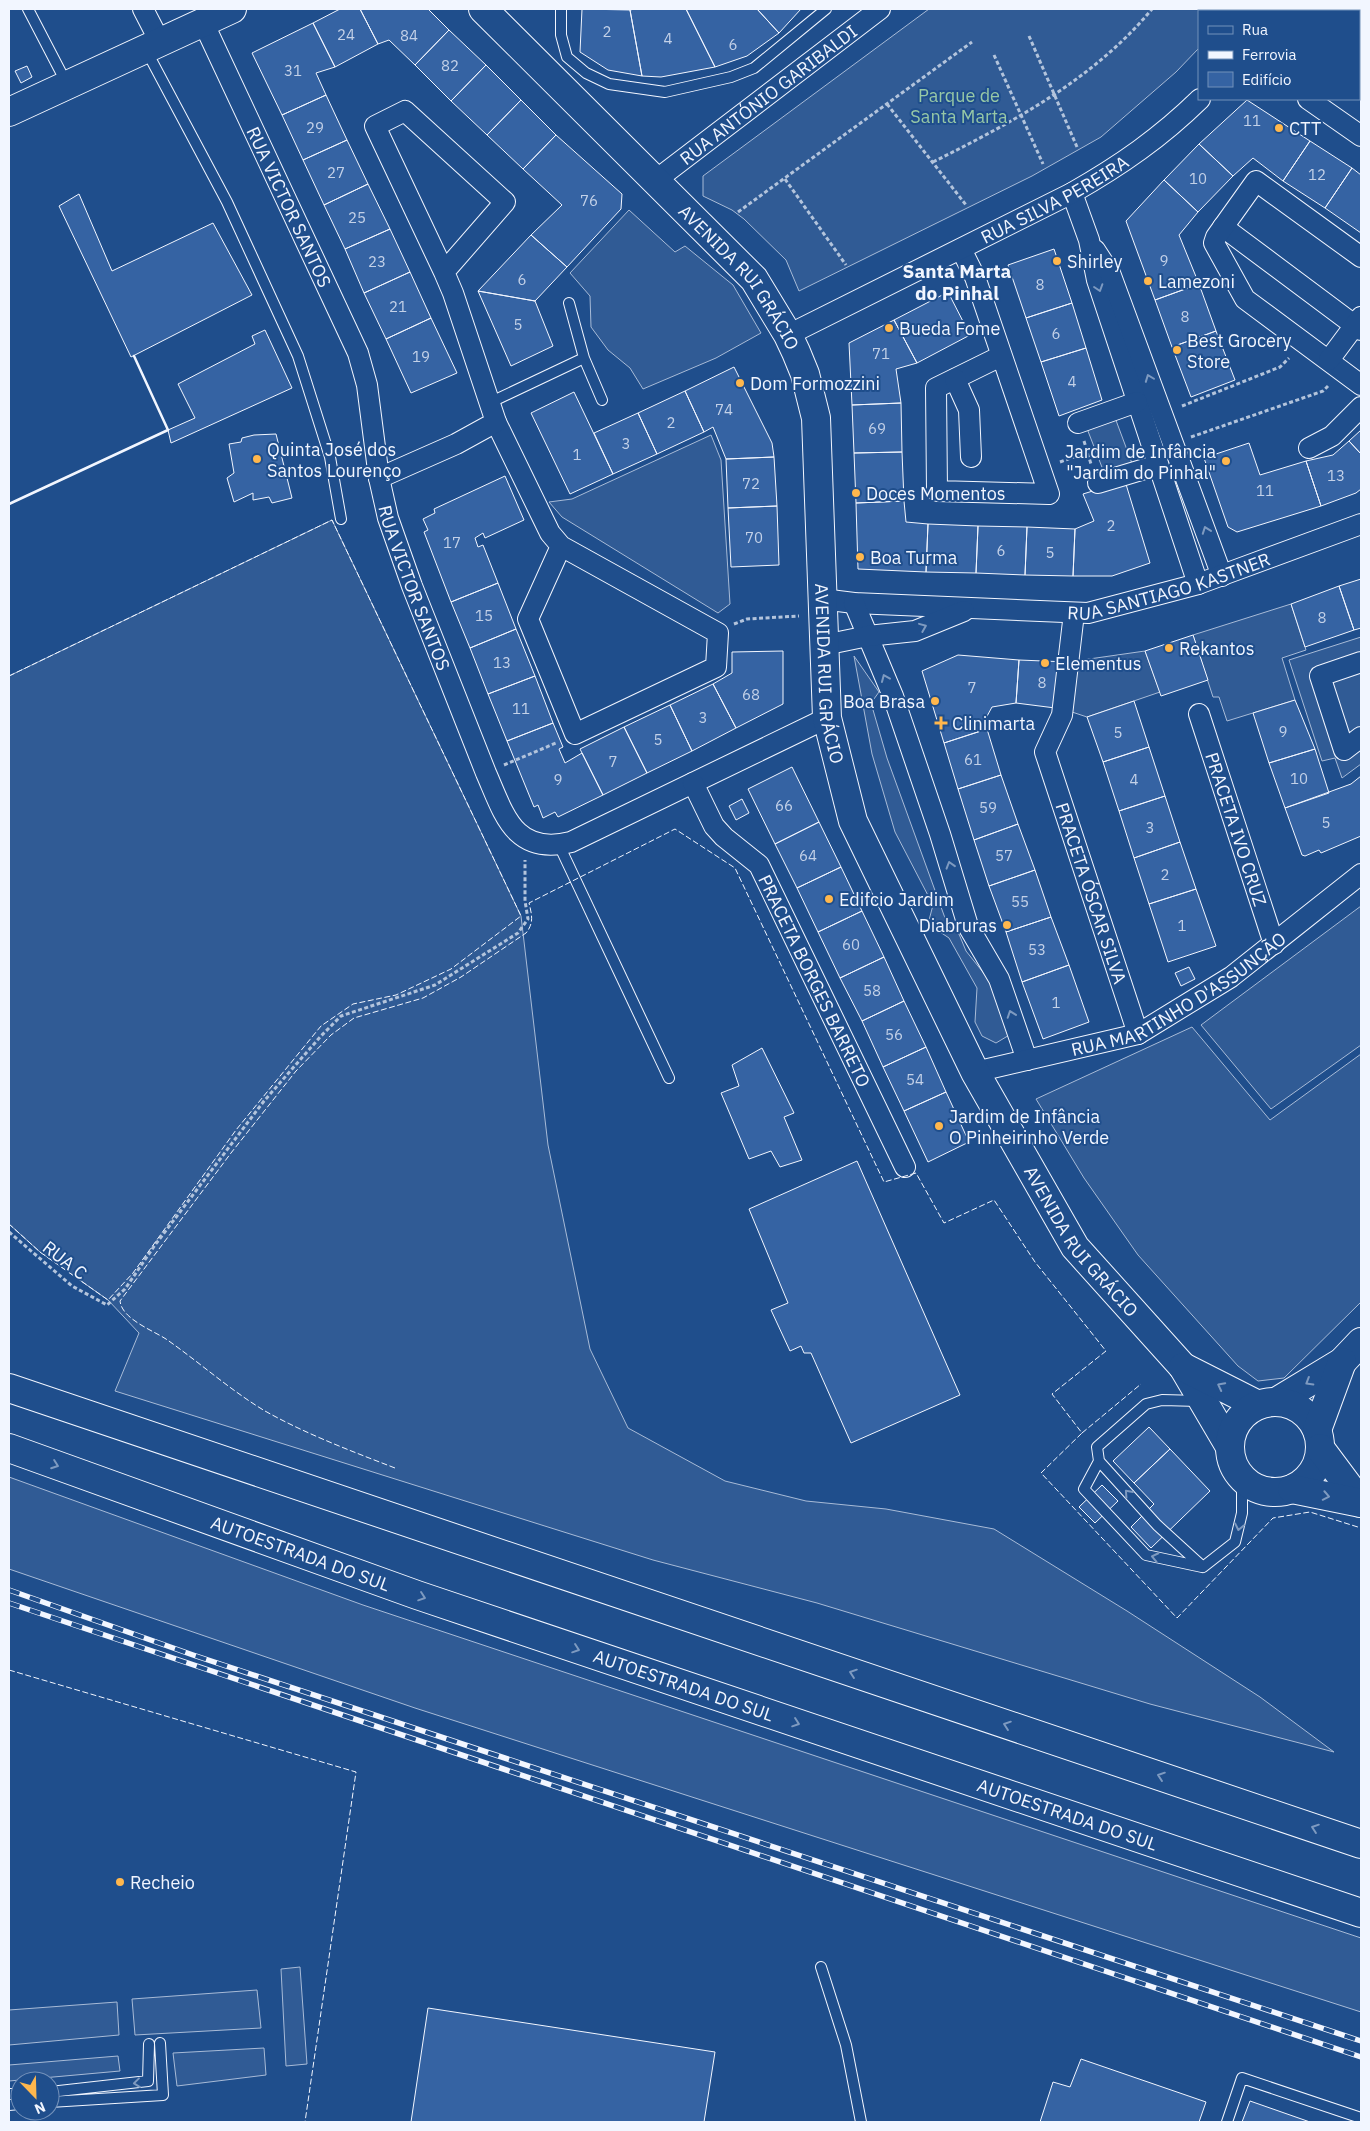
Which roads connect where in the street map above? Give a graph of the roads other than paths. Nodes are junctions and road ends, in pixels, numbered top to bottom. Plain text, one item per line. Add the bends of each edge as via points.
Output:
1 (28, 9) edge
2 (143, 9) edge
3 (232, 9) edge
4 (483, 9) edge
5 (561, 9) edge
6 (826, 9) edge
7 (880, 9) edge
8 (203, 22) junction
9 (153, 46) junction
10 (68, 85) junction
11 (1199, 100) edge
12 (1309, 100) edge
13 (9, 112) edge
14 (1361, 136) edge
15 (656, 180) junction
16 (1072, 194) junction
17 (1222, 227) junction
18 (1089, 240) junction
19 (962, 249) junction
20 (1361, 257) edge
21 (444, 272) junction
22 (569, 303) dead end
23 (1359, 324) edge
24 (788, 335) junction
25 (1001, 356) junction
26 (584, 358) junction
27 (1335, 366) junction
28 (955, 379) junction
29 (1361, 385) edge
30 (602, 400) dead end
31 (490, 402) junction
32 (1137, 402) junction
33 (1361, 407) edge
34 (496, 422) junction
35 (1078, 423) dead end
36 (1309, 448) dead end
37 (972, 457) dead end
38 (1158, 465) junction
39 (379, 478) junction
40 (1098, 483) dead end
41 (341, 519) dead end
42 (1361, 524) edge
43 (561, 546) junction
44 (1222, 576) junction
45 (1198, 584) junction
46 (854, 602) junction
47 (822, 607) junction
48 (970, 608) junction
49 (1074, 613) junction
50 (868, 636) junction
51 (824, 646) junction
52 (1361, 662) edge
53 (1199, 714) dead end
54 (827, 718) junction
55 (1361, 737) edge
56 (693, 784) junction
57 (559, 845) junction
58 (1361, 874) edge
59 (1274, 944) junction
60 (1138, 1034) junction
61 (1027, 1060) junction
62 (975, 1072) junction
63 (669, 1078) dead end
64 (904, 1167) dead end
65 (1361, 1342) edge
66 (1342, 1362) junction
67 (1183, 1367) junction
68 (9, 1388) edge
69 (1203, 1401) junction
70 (1267, 1404) junction
71 (1319, 1439) junction
72 (1230, 1447) junction
73 (9, 1448) edge
74 (1099, 1461) junction
75 (1242, 1478) junction
76 (1292, 1489) junction
77 (1361, 1503) edge
78 (1203, 1567) junction
79 (1361, 1844) edge
80 (1361, 1913) edge
81 (821, 1966) dead end
82 (160, 2043) dead end
83 (149, 2044) dead end
84 (60, 2091) edge
85 (60, 2101) edge
86 (1361, 2118) edge
87 (861, 2122) edge
88 (1227, 2122) edge

1 - 10 lane
2 - 9 street
3 - 8 main road
4 - 15 main road, AVENIDA RUI GRÁCIO
5 - 6 lane via 561,35 567,57 586,73 609,84 665,92 731,77 754,68
7 - 15 street, RUA ANTÓNIO GARIBALDI
8 - 9 main road
8 - 39 street, RUA VICTOR SANTOS via 358,353 368,393
9 - 10 main road
9 - 41 lane via 298,356 330,457
10 - 13 main road
11 - 16 street, RUA SILVA PEREIRA via 1148,146
12 - 14 street
15 - 24 main road, AVENIDA RUI GRÁCIO via 754,279
16 - 18 street
16 - 19 street, RUA SILVA PEREIRA
17 - 20 street via 1256,180
17 - 23 street
17 - 27 street via 1214,239 1214,247 1243,297
18 -> 32 street via 1097,280
44 -> 18 street via 1110,274
19 - 24 street, RUA SILVA PEREIRA
19 - 25 street via 975,277
21 - 21 street via 505,202 405,111 375,126
21 - 31 street
22 - 26 lane
23 - 27 street
24 - 47 main road, AVENIDA RUI GRÁCIO via 805,374 816,418
25 - 28 street
25 - 28 street via 1048,494 937,491 936,388
26 - 30 lane
26 - 31 lane
27 - 29 street
28 - 37 street via 969,410
31 - 34 street
32 - 35 street
32 - 38 street
33 - 36 street via 1331,437
34 - 39 street via 456,444
34 - 43 street via 550,532
38 - 40 street
38 - 45 street
39 - 57 street, RUA VICTOR SANTOS via 394,538 506,821 524,837 542,844
42 - 44 street, RUA SANTIAGO KASTNER
43 - 43 street via 528,619 575,734 716,667 718,633
44 - 45 street, RUA SANTIAGO KASTNER
45 - 49 street, RUA SANTIAGO KASTNER via 1088,613
46 - 47 street, RUA SANTIAGO KASTNER
46 - 48 street, RUA SANTIAGO KASTNER
46 - 50 street
47 - 51 main road, AVENIDA RUI GRÁCIO
48 - 49 street, RUA SANTIAGO KASTNER
50 -> 48 street, RUA SANTIAGO KASTNER via 915,631
49 - 60 street, PRACETA ÓSCAR SILVA via 1062,715 1045,752
50 - 51 street, RUA SANTIAGO KASTNER
61 -> 50 street via 999,979 968,926 922,779
51 - 54 main road, AVENIDA RUI GRÁCIO
52 - 55 street via 1320,676 1344,750
53 - 59 street, PRACETA IVO CRUZ
54 - 56 street, RUA VICTOR SANTOS
54 - 62 main road, AVENIDA RUI GRÁCIO via 853,822
56 - 57 street, RUA VICTOR SANTOS
56 - 64 street, PRACETA BORGES BARRETO via 714,826 759,865
57 - 63 lane
58 - 59 street, RUA MARTINHO D'ASSUNÇÃO
59 - 60 street, RUA MARTINHO D'ASSUNÇÃO via 1231,977
60 - 61 street, RUA MARTINHO D'ASSUNÇÃO
61 - 62 street, RUA MARTINHO D'ASSUNÇÃO
62 - 67 main road, AVENIDA RUI GRÁCIO via 1075,1247
65 - 66 main road
66 -> 70 main road
66 - 71 main road
67 - 69 main road, AVENIDA RUI GRÁCIO
70 -> 67 main road, AVENIDA RUI GRÁCIO
79 -> 68 main road
69 - 72 main road, AVENIDA RUI GRÁCIO
69 - 74 lane via 1162,1400 1146,1404 1097,1447
70 - 71 main road via 1293,1406 1308,1416
70 - 72 main road via 1244,1415 1234,1429
71 - 76 main road via 1316,1465 1306,1480
71 - 77 main road
72 - 75 main road via 1233,1464
73 -> 80 main road, AUTOESTRADA DO SUL via 417,1595
78 -> 74 lane via 1157,1525
78 -> 74 lane via 1146,1555 1084,1489
75 - 76 main road via 1257,1488 1274,1492
75 -> 78 lane via 1242,1513 1235,1542
76 -> 77 main road
81 - 87 lane via 846,2045
82 - 85 lane via 163,2095
83 -> 84 lane via 148,2081
86 - 88 lane via 1242,2078

